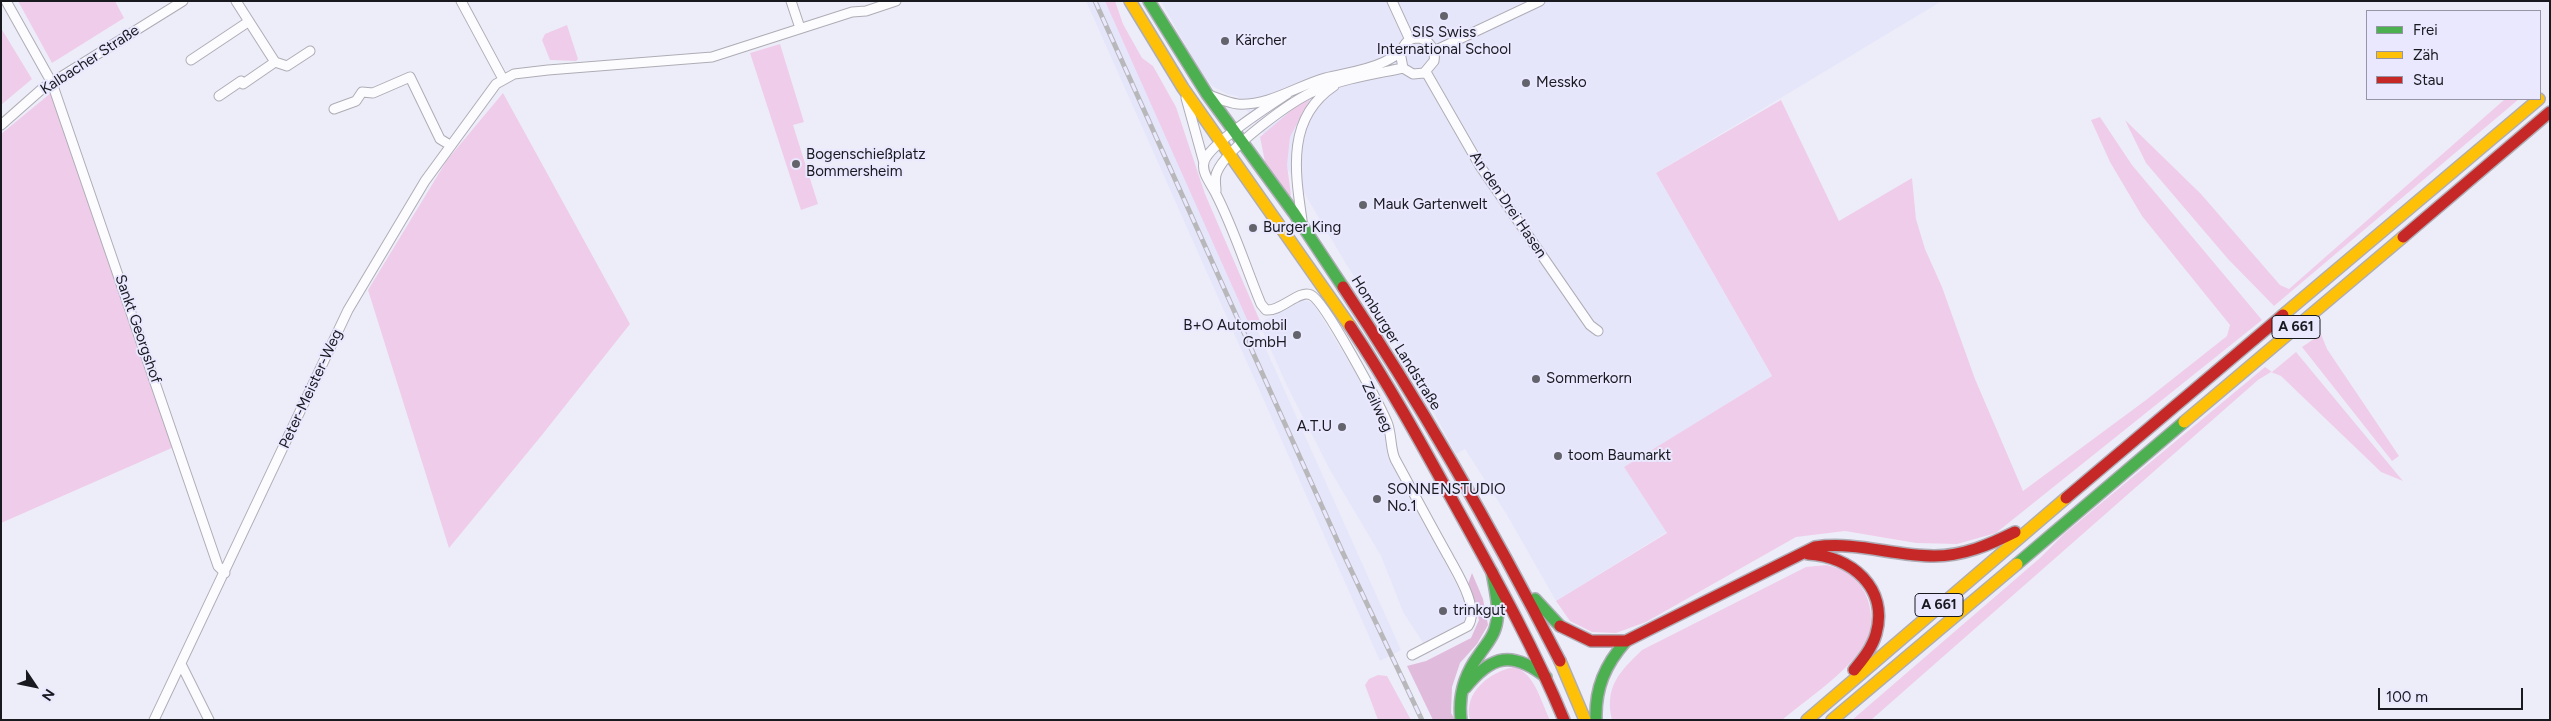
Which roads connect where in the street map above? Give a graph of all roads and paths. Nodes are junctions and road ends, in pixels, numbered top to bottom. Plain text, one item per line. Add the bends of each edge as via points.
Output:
1 (6, 1) edge
2 (183, 1) edge
3 (236, 1) edge
4 (461, 1) edge
5 (791, 1) edge
6 (896, 1) edge
7 (1130, 1) edge
8 (1149, 1) edge
9 (1392, 1) edge
10 (1540, 1) edge
11 (248, 22) junction
12 (800, 28) junction
13 (1410, 40) junction
14 (310, 51) dead end
15 (1434, 51) junction
16 (1400, 52) junction
17 (191, 60) dead end
18 (275, 62) junction
19 (1404, 68) junction
20 (1426, 72) junction
21 (502, 78) junction
22 (1341, 82) junction
23 (52, 83) junction
24 (1184, 88) junction
25 (1207, 94) junction
26 (1286, 94) junction
27 (219, 96) dead end
28 (2539, 100) edge
29 (334, 110) dead end
30 (2550, 112) edge
31 (1, 124) edge
32 (1234, 132) junction
33 (1222, 142) junction
34 (1242, 143) junction
35 (450, 145) junction
36 (1230, 154) junction
37 (1204, 163) junction
38 (1216, 194) junction
39 (1302, 225) junction
40 (1598, 331) dead end
41 (2046, 515) junction
42 (1795, 556) junction
43 (1492, 572) junction
44 (225, 573) junction
45 (1518, 579) junction
46 (1626, 641) junction
47 (1412, 655) dead end
48 (181, 664) junction
49 (1546, 677) junction
50 (1460, 697) junction
51 (1833, 697) junction
52 (1833, 719) edge
53 (154, 720) edge
54 (209, 720) edge
55 (1461, 720) edge
56 (1564, 720) edge
57 (1585, 720) edge
58 (1596, 720) edge
59 (1807, 720) edge

1 - 23 street, Sankt Georgshof
2 - 23 street, Kalbacher Straße
3 - 11 street
4 - 21 street
5 - 12 street
6 - 12 street
7 - 24 main road, Homburger Landstraße
8 - 25 main road, Homburger Landstraße
9 - 13 street
10 - 15 street
11 - 17 street
11 - 18 street
12 - 21 street via 712,57 548,70
13 - 15 street via 1427,41
13 - 16 street
14 - 18 street via 287,66
15 - 20 street via 1434,61
16 - 19 street via 1400,63
16 - 26 street via 1380,64 1326,78
18 - 27 street
19 - 20 street via 1413,74
19 - 22 street, Zeilweg
20 - 40 street, An den Drei Hasen via 1480,166 1590,325
21 - 35 street, Peter-Meister-Weg
22 - 34 street, Zeilweg via 1300,98
22 - 39 street via 1318,100 1301,129 1295,155 1295,177
23 - 31 street, Kalbacher Straße
23 - 44 street, Sankt Georgshof via 218,566
24 - 33 main road, Homburger Landstraße
24 - 37 street, Zeilweg
25 - 26 street via 1238,104
25 - 32 main road, Homburger Landstraße
26 - 32 street
28 - 41 main road, A 661
29 - 35 street via 356,101 362,92 373,92 410,77 440,140
30 - 52 main road, A 661
32 - 33 street
32 - 34 main road, Homburger Landstraße
33 - 36 main road, Homburger Landstraße
33 - 37 street via 1209,153
34 - 36 street, Zeilweg
34 - 39 main road, Homburger Landstraße
35 - 44 street, Peter-Meister-Weg via 408,208 348,310
36 - 38 street, Zeilweg via 1216,173
36 - 43 main road, Homburger Landstraße via 1383,375
37 - 38 street, Zeilweg via 1204,170
38 - 47 street, Zeilweg via 1266,310 1273,311 1304,294 1311,295 1338,332 1387,422 1394,457 1465,589 1473,615 1468,626
39 - 45 main road, Homburger Landstraße via 1399,371
41 - 42 main road, A 661 via 1982,548 1950,555 1917,554 1844,542 1815,547
41 - 51 main road, A 661
42 - 46 main road
42 - 51 main road via 1824,554 1845,562 1863,575 1876,601 1878,616 1872,645
43 - 49 main road, Homburger Landstraße
43 - 50 main road via 1497,599 1495,629 1466,672
44 - 48 street, Peter-Meister-Weg
45 - 46 main road via 1560,626 1585,640
45 - 57 main road, Homburger Landstraße
46 - 58 main road via 1610,661 1598,685
48 - 53 street, Peter-Meister-Weg
48 - 54 street
49 - 50 main road via 1521,660 1505,660 1475,676
49 - 56 main road, Homburger Landstraße
50 - 55 main road
51 - 59 main road, A 661

